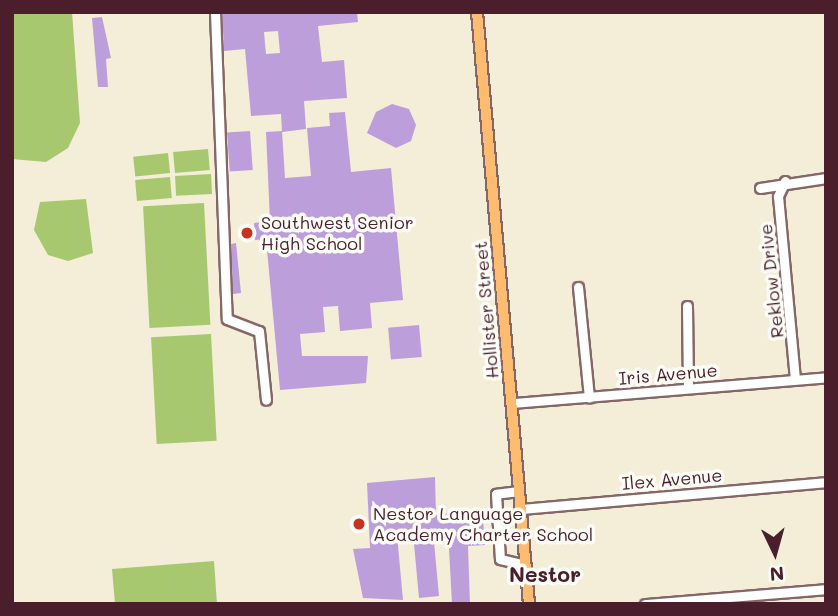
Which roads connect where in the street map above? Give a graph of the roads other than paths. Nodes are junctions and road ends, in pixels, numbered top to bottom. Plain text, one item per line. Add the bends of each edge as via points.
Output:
1 (215, 12) edge
2 (477, 12) edge
3 (826, 178) edge
4 (785, 181) junction
5 (760, 188) dead end
6 (578, 287) dead end
7 (687, 306) dead end
8 (826, 377) edge
9 (795, 379) junction
10 (688, 388) junction
11 (589, 397) junction
12 (266, 400) dead end
13 (513, 402) junction
14 (826, 482) edge
15 (519, 491) junction
16 (520, 509) junction
17 (526, 565) junction
18 (826, 589) edge
19 (529, 604) edge
20 (645, 604) edge

1 - 12 street via 227,318 259,331
2 - 13 main road, Hollister Street
3 - 4 street
4 - 5 street
4 - 9 street, Reklow Drive via 778,196
6 - 11 street
7 - 10 street
8 - 9 street, Iris Avenue
9 - 10 street, Iris Avenue
10 - 11 street, Iris Avenue
11 - 13 street, Iris Avenue
13 - 15 main road, Hollister Street
14 - 16 street, Ilex Avenue
15 - 16 main road, Hollister Street
15 - 17 street via 496,494 500,559
16 - 17 main road, Hollister Street
17 - 19 main road, Hollister Street
18 - 20 street

